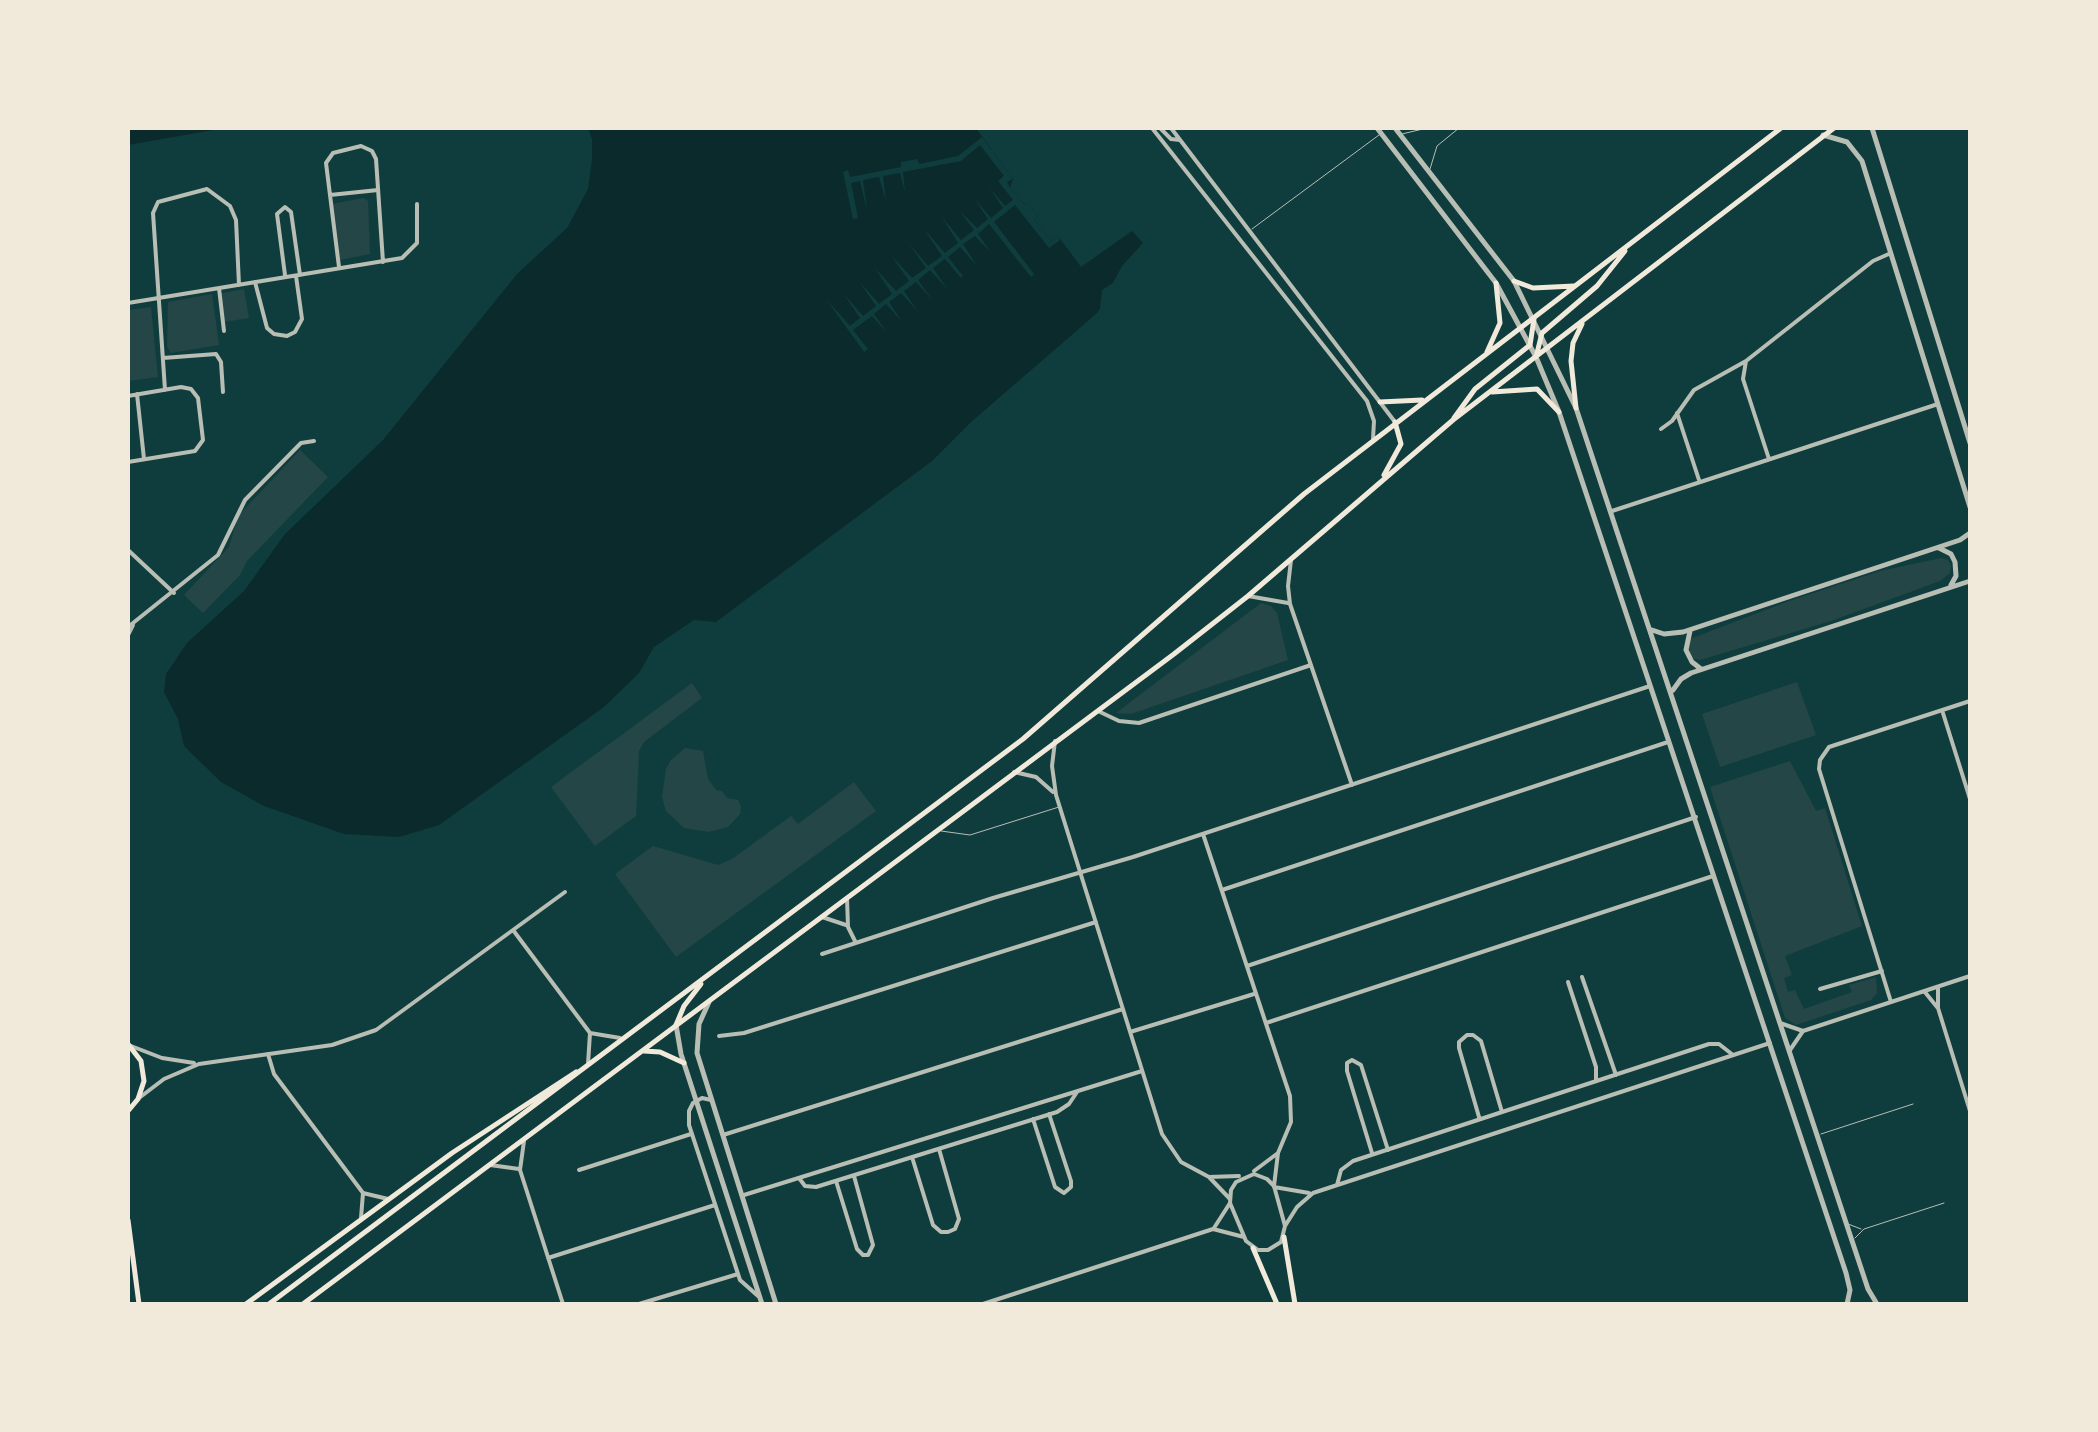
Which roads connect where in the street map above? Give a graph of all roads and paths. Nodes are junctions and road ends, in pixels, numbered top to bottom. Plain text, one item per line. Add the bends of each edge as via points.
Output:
1 (1152, 128) edge
2 (1160, 128) edge
3 (1171, 128) edge
4 (1395, 128) edge
5 (1427, 128) edge
6 (1459, 128) edge
7 (1782, 128) edge
8 (1834, 128) edge
9 (1872, 128) edge
10 (1379, 130) edge
11 (1401, 134) junction
12 (1824, 135) junction
13 (1180, 140) junction
14 (1430, 172) junction
15 (378, 190) junction
16 (330, 195) junction
17 (418, 204) dead end
18 (1249, 231) junction
19 (1626, 248) junction
20 (1891, 253) junction
21 (383, 262) junction
22 (339, 269) junction
23 (298, 275) junction
24 (286, 278) junction
25 (1514, 281) junction
26 (256, 282) junction
27 (1496, 283) junction
28 (239, 285) junction
29 (1577, 286) junction
30 (218, 288) junction
31 (159, 298) junction
32 (128, 302) edge
33 (1534, 318) junction
34 (1587, 319) junction
35 (1521, 328) junction
36 (224, 331) dead end
37 (1542, 333) junction
38 (1530, 345) junction
39 (1549, 347) junction
40 (1484, 356) junction
41 (1536, 357) junction
42 (163, 358) junction
43 (1746, 361) junction
44 (165, 390) junction
45 (223, 392) dead end
46 (1489, 392) junction
47 (137, 394) junction
48 (128, 396) edge
49 (1425, 400) junction
50 (1380, 402) junction
51 (1938, 404) junction
52 (1576, 408) junction
53 (1559, 412) junction
54 (1676, 414) junction
55 (1453, 420) junction
56 (1395, 422) junction
57 (1661, 428) dead end
58 (1373, 440) junction
59 (314, 442) dead end
60 (1970, 443) edge
61 (144, 459) junction
62 (1769, 459) junction
63 (128, 462) edge
64 (1383, 478) junction
65 (1699, 482) junction
66 (1970, 507) edge
67 (1612, 511) junction
68 (1970, 533) edge
69 (1939, 548) junction
70 (128, 550) edge
71 (1291, 559) junction
72 (1970, 581) edge
73 (1949, 588) junction
74 (1762, 592) dead end
75 (174, 593) junction
76 (1248, 596) junction
77 (1290, 604) junction
78 (1766, 604) junction
79 (130, 626) edge
80 (1691, 629) junction
81 (1651, 630) junction
82 (128, 636) edge
83 (1311, 665) junction
84 (1702, 669) junction
85 (1652, 685) junction
86 (1672, 693) junction
87 (1970, 701) edge
88 (1942, 710) junction
89 (1097, 711) junction
90 (1670, 741) junction
91 (1056, 742) junction
92 (1014, 772) junction
93 (1702, 784) junction
94 (1352, 785) junction
95 (1686, 788) junction
96 (1056, 795) junction
97 (1970, 799) edge
98 (1060, 807) junction
99 (1696, 817) junction
100 (938, 830) junction
101 (1718, 830) junction
102 (1203, 834) junction
103 (1702, 835) junction
104 (1080, 873) junction
105 (1715, 875) junction
106 (1222, 890) junction
107 (565, 892) dead end
108 (848, 898) junction
109 (822, 917) junction
110 (1096, 922) junction
111 (848, 927) junction
112 (513, 930) junction
113 (856, 943) junction
114 (822, 954) dead end
115 (1247, 966) junction
116 (1882, 971) junction
117 (710, 974) junction
118 (1970, 976) edge
119 (1582, 977) dead end
120 (1568, 982) dead end
121 (1938, 986) junction
122 (1820, 990) dead end
123 (1924, 991) junction
124 (1256, 994) junction
125 (710, 999) junction
126 (1891, 1002) junction
127 (1122, 1008) junction
128 (1938, 1008) junction
129 (1594, 1013) junction
130 (1580, 1017) junction
131 (1780, 1022) junction
132 (1266, 1024) junction
133 (676, 1025) junction
134 (1804, 1031) junction
135 (1130, 1032) junction
136 (590, 1033) junction
137 (719, 1036) dead end
138 (624, 1039) junction
139 (1770, 1043) junction
140 (129, 1045) edge
141 (1790, 1050) junction
142 (641, 1051) junction
143 (268, 1054) junction
144 (1733, 1055) junction
145 (684, 1063) junction
146 (199, 1064) junction
147 (588, 1067) junction
148 (1142, 1071) junction
149 (1616, 1075) junction
150 (1596, 1082) junction
151 (1076, 1092) junction
152 (138, 1099) junction
153 (697, 1100) junction
154 (711, 1100) junction
155 (1913, 1104) dead end
156 (1970, 1111) edge
157 (128, 1112) edge
158 (1502, 1112) junction
159 (1049, 1114) junction
160 (1378, 1118) junction
161 (1034, 1119) junction
162 (1480, 1120) junction
163 (1362, 1123) junction
164 (691, 1134) junction
165 (723, 1135) junction
166 (1818, 1135) junction
167 (526, 1137) junction
168 (938, 1149) junction
169 (1388, 1150) junction
170 (1278, 1154) junction
171 (1372, 1155) junction
172 (912, 1157) junction
173 (490, 1164) junction
174 (520, 1170) junction
175 (579, 1170) dead end
176 (854, 1175) junction
177 (1247, 1175) junction
178 (1209, 1177) junction
179 (799, 1178) junction
180 (836, 1180) junction
181 (1337, 1185) junction
182 (1274, 1187) junction
183 (726, 1189) junction
184 (362, 1193) junction
185 (1313, 1193) junction
186 (744, 1194) junction
187 (388, 1199) junction
188 (1230, 1201) junction
189 (1944, 1203) dead end
190 (715, 1205) junction
191 (128, 1220) edge
192 (360, 1222) junction
193 (1846, 1222) junction
194 (1286, 1226) junction
195 (1212, 1229) junction
196 (1864, 1229) junction
197 (1244, 1237) junction
198 (1284, 1238) junction
199 (1853, 1242) junction
200 (1254, 1248) junction
201 (548, 1258) junction
202 (1862, 1270) junction
203 (1846, 1273) junction
204 (738, 1274) junction
205 (760, 1296) junction
206 (139, 1304) edge
207 (246, 1304) edge
208 (269, 1304) edge
209 (304, 1304) edge
210 (563, 1304) edge
211 (638, 1304) edge
212 (762, 1304) edge
213 (776, 1304) edge
214 (983, 1304) edge
215 (1278, 1304) edge
216 (1295, 1304) edge
217 (1847, 1304) edge
218 (1877, 1304) edge

1 - 58 street via 1367,401
2 - 13 street
3 - 13 street
4 - 11 street
5 - 11 lane
6 - 14 lane via 1437,146
7 - 19 main road
8 - 12 main road
9 - 60 street
10 - 18 lane via 1369,145
10 - 27 street
11 - 14 street
12 - 20 street via 1842,138 1859,156
12 - 34 main road
13 - 18 street
14 - 25 street
15 - 16 street
15 - 16 street via 374,155 361,146 328,157
15 - 21 street
16 - 22 street
17 - 21 street via 414,248
18 - 50 street
19 - 29 main road
19 - 37 main road via 1596,286
20 - 43 street
20 - 51 street
21 - 22 street
22 - 23 street
23 - 24 street
23 - 24 street via 291,212 283,207 278,214
23 - 26 street via 300,324 283,337 267,328
24 - 26 street
25 - 29 main road via 1533,288
25 - 33 street
26 - 28 street
27 - 35 street
27 - 40 main road via 1500,323
28 - 30 street
28 - 31 street via 234,213 202,189 162,200 154,209
29 - 33 main road
30 - 31 street
30 - 36 street
31 - 32 street
31 - 42 street
33 - 35 main road
33 - 37 street
33 - 38 main road
34 - 39 main road
34 - 52 main road via 1572,351
35 - 38 street
35 - 40 main road
37 - 39 street
37 - 41 main road
38 - 41 street
38 - 55 main road via 1475,388
39 - 41 main road
39 - 52 street
40 - 49 main road
41 - 46 main road
41 - 53 street
42 - 44 street
42 - 45 street via 216,354
43 - 54 street via 1694,390
43 - 62 street via 1743,379
44 - 47 street
44 - 61 street via 184,387 196,394 203,442 196,452
46 - 53 main road via 1537,390
46 - 55 main road
47 - 48 street
47 - 61 street
49 - 50 main road
49 - 56 main road
50 - 56 street
51 - 62 street
51 - 66 street
52 - 67 street
53 - 85 street
54 - 57 street
54 - 65 street
55 - 64 main road
56 - 58 main road
56 - 64 main road via 1401,444
58 - 117 main road via 1038,726
59 - 75 street via 301,443 245,500 222,551
61 - 63 street
62 - 65 street
64 - 71 main road
65 - 67 street
67 - 81 street
68 - 69 street
69 - 73 street via 1956,566
69 - 78 street
70 - 75 street
71 - 76 main road
71 - 77 street
72 - 73 street
73 - 84 street
74 - 78 street
75 - 79 street
76 - 77 street
76 - 89 main road
77 - 83 street
78 - 80 street
79 - 82 street
80 - 81 street
80 - 84 street via 1686,650
81 - 86 street
83 - 89 street via 1143,722
83 - 94 street
84 - 86 street via 1682,678
85 - 90 street
85 - 94 street
86 - 93 street
87 - 88 street
88 - 97 street
88 - 116 street via 1829,748 1820,760
89 - 91 main road
90 - 95 street
90 - 106 street
91 - 92 main road
91 - 96 street
92 - 96 street via 1036,777
92 - 100 main road
93 - 95 street
93 - 101 street
94 - 102 street
95 - 99 street
96 - 98 street
98 - 100 lane via 966,836
98 - 104 street
99 - 103 street
99 - 115 street
100 - 108 main road
101 - 103 street
101 - 131 street
102 - 104 street
102 - 106 street
103 - 105 street
104 - 110 street
104 - 113 street
105 - 132 street
105 - 139 street
106 - 115 street
107 - 112 street
108 - 109 main road
108 - 111 street
109 - 111 street
109 - 125 main road
110 - 127 street
110 - 137 street via 744,1034
111 - 113 street
112 - 136 street
112 - 143 street via 376,1030 332,1045
113 - 114 street
115 - 124 street
116 - 122 street
116 - 126 street
117 - 133 main road
117 - 138 main road
118 - 121 street
119 - 129 street
120 - 130 street
121 - 123 street
121 - 128 street
123 - 126 street
123 - 128 street
124 - 132 street
124 - 135 street
125 - 133 main road
125 - 154 street via 696,1046
126 - 134 street
127 - 135 street
127 - 165 street
128 - 156 street
129 - 130 street
129 - 149 street
130 - 150 street
131 - 134 street
131 - 141 street
132 - 170 street via 1291,1104
133 - 142 main road
133 - 145 street
134 - 141 street
135 - 148 street
136 - 138 street
136 - 147 street
138 - 147 main road
139 - 144 street
139 - 203 street
140 - 146 street
140 - 152 main road via 143,1071
141 - 166 street
142 - 145 main road
142 - 167 main road
143 - 146 street
143 - 184 street via 274,1074
144 - 149 street via 1712,1043
144 - 181 street
145 - 153 street
146 - 152 street
147 - 187 main road
147 - 208 main road
148 - 151 street
148 - 178 street via 1170,1149
149 - 150 street
150 - 158 street
151 - 159 street via 1066,1107
151 - 179 street
152 - 157 main road
153 - 154 street
153 - 164 street via 688,1116
153 - 183 street
154 - 165 street
155 - 166 lane
158 - 162 street
158 - 162 street via 1481,1042 1467,1035 1459,1048
159 - 161 street
159 - 161 street via 1071,1182 1064,1193 1055,1187
160 - 163 street
160 - 163 street via 1361,1065 1352,1060 1346,1068
160 - 169 street
161 - 168 street
162 - 169 street
163 - 171 street
164 - 175 street
164 - 190 street
165 - 186 street
166 - 193 street
167 - 173 main road
167 - 174 street
168 - 172 street
168 - 172 street via 959,1219 948,1232 933,1224
169 - 171 street
170 - 177 street
170 - 182 street
171 - 181 street via 1347,1165
172 - 176 street
173 - 174 street
173 - 209 main road
174 - 201 street
176 - 180 street
176 - 180 street via 873,1245 868,1255 857,1249
177 - 178 street
177 - 182 street via 1263,1176
177 - 188 street via 1233,1185
178 - 188 street
179 - 180 street via 812,1188
179 - 186 street
181 - 185 street
182 - 185 street
182 - 194 street
183 - 186 street
183 - 205 street
184 - 187 street
184 - 192 street
185 - 194 street
186 - 213 street
187 - 192 main road
188 - 195 street
188 - 197 street
189 - 196 lane
190 - 201 street
190 - 204 street
191 - 206 main road
192 - 207 main road
193 - 196 lane
193 - 199 street
194 - 198 street
195 - 197 street
195 - 214 street
196 - 199 lane
197 - 200 street
198 - 200 street via 1268,1250
198 - 216 main road
199 - 202 street
200 - 215 main road
201 - 210 street
202 - 203 street
202 - 218 street
203 - 217 street
204 - 205 street
204 - 211 street
205 - 212 street

